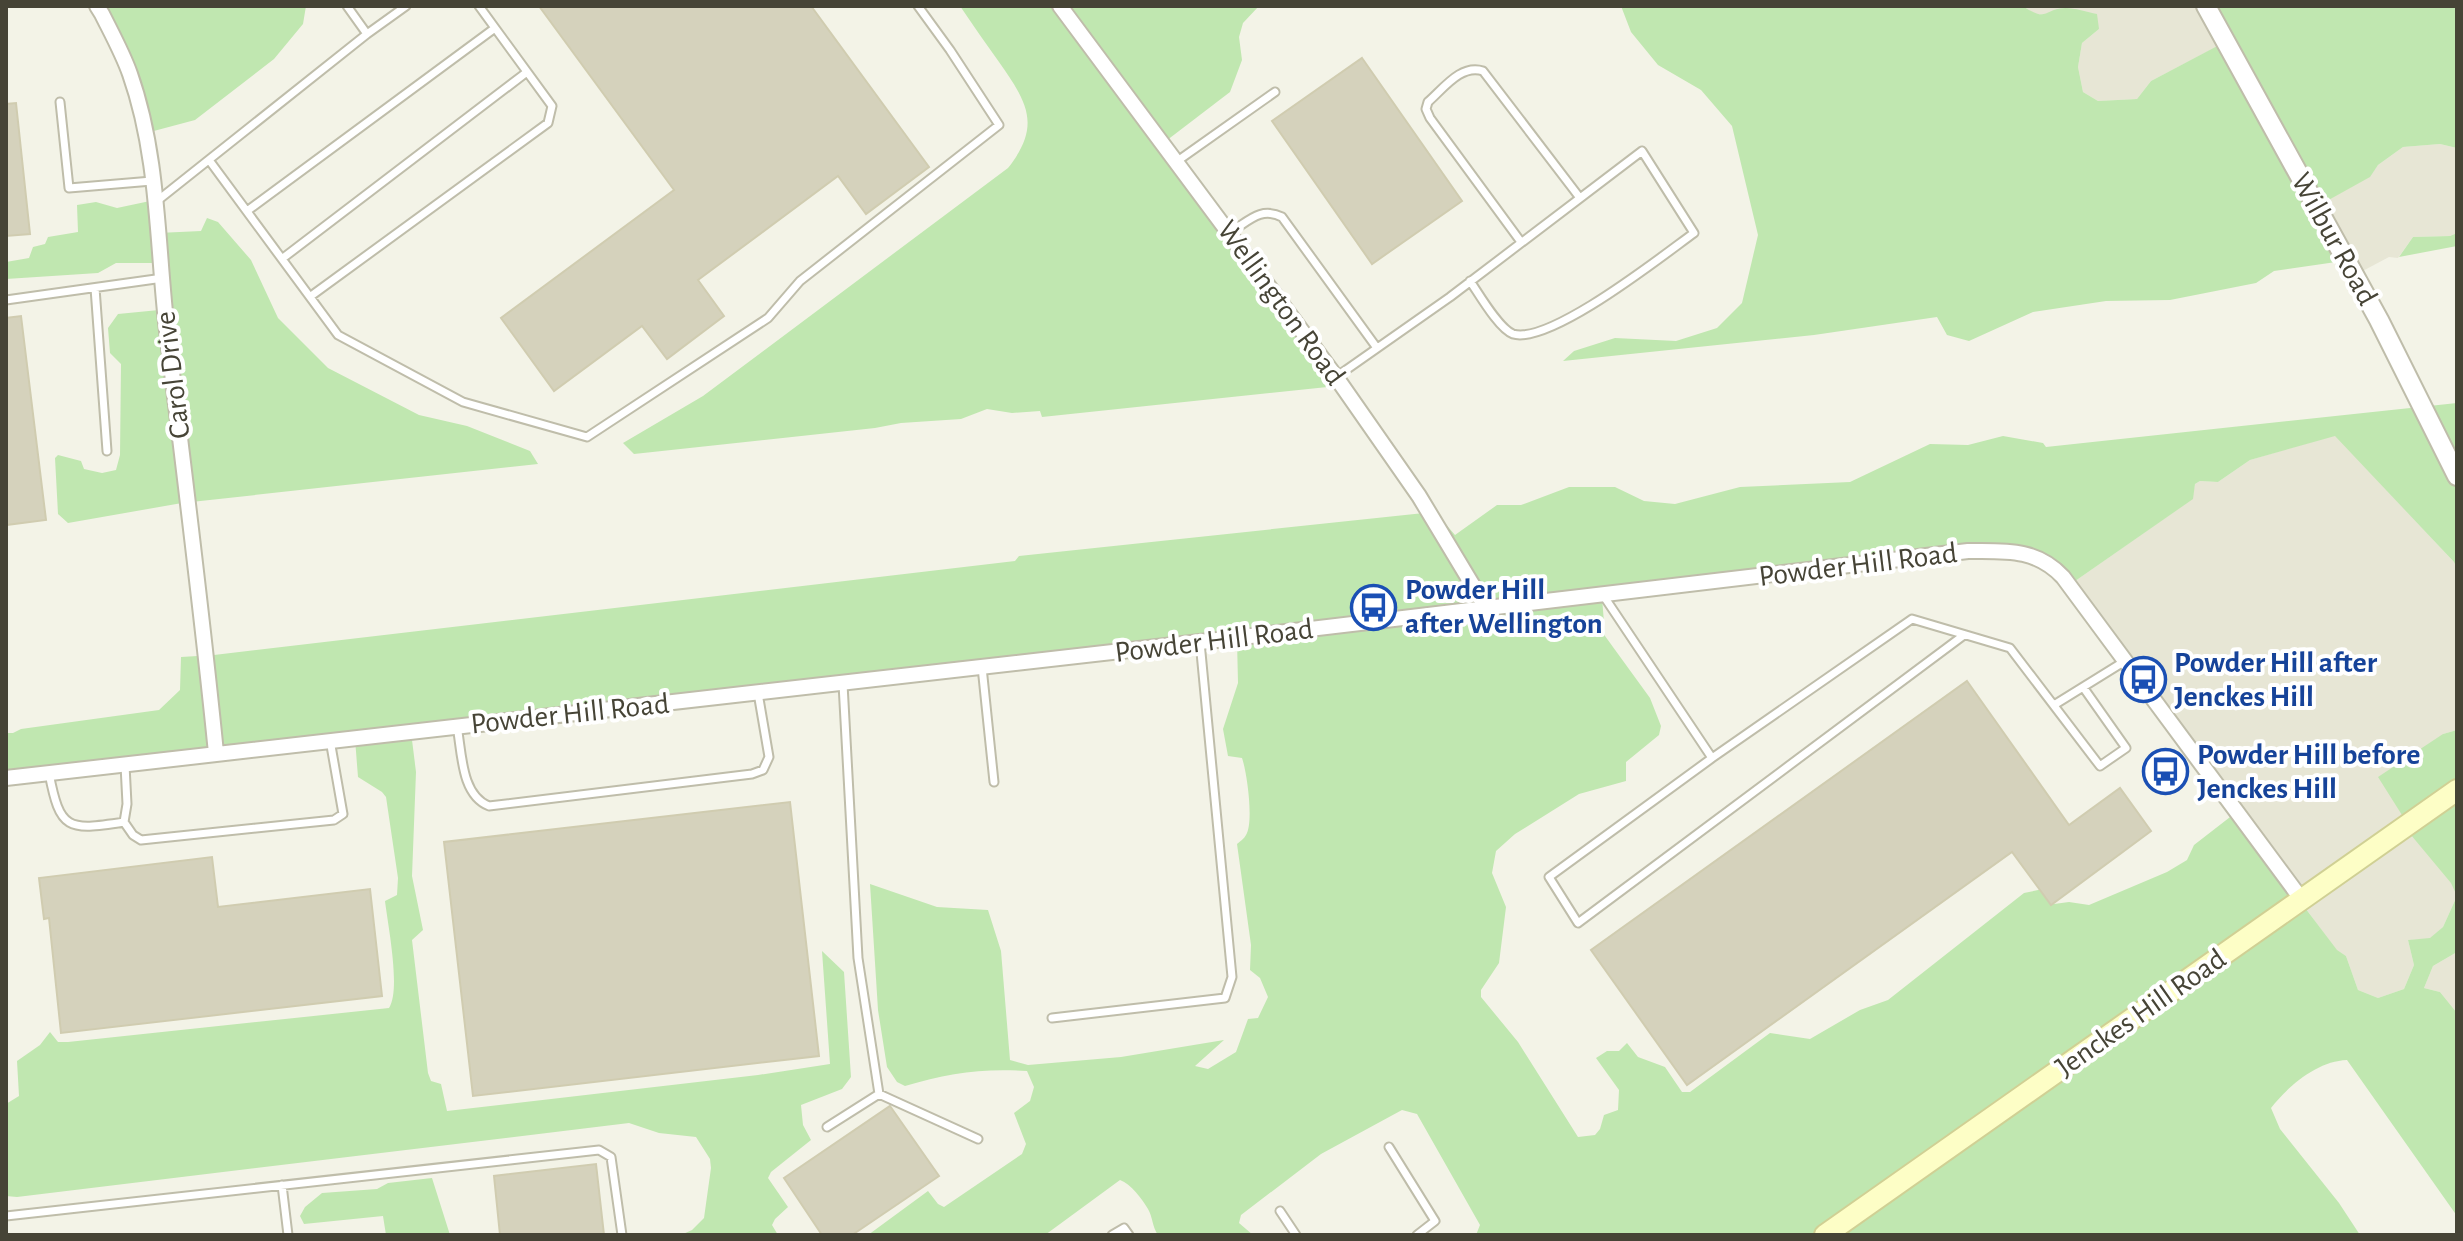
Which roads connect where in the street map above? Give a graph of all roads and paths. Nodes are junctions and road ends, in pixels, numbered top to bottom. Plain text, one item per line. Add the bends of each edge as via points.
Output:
1 (97, 6) edge
2 (347, 6) edge
3 (406, 6) edge
4 (479, 6) edge
5 (918, 6) edge
6 (1060, 6) edge
7 (2206, 6) edge
8 (495, 28) junction
9 (367, 34) junction
10 (527, 72) junction
11 (1275, 92) dead end
12 (60, 102) dead end
13 (209, 160) junction
14 (1176, 162) junction
15 (152, 181) junction
16 (1580, 198) junction
17 (155, 203) junction
18 (247, 211) junction
19 (1229, 233) junction
20 (1521, 242) junction
21 (283, 258) junction
22 (163, 278) junction
23 (1470, 281) junction
24 (95, 288) junction
25 (311, 296) junction
26 (6, 300) edge
27 (1377, 348) junction
28 (1336, 377) junction
29 (107, 451) dead end
30 (2457, 476) edge
31 (1603, 595) junction
32 (1487, 609) junction
33 (1964, 635) junction
34 (1200, 642) junction
35 (2125, 661) junction
36 (982, 667) junction
37 (843, 683) junction
38 (2083, 687) junction
39 (758, 693) junction
40 (2054, 705) junction
41 (457, 726) junction
42 (330, 740) junction
43 (216, 753) junction
44 (1712, 758) junction
45 (125, 764) junction
46 (49, 773) junction
47 (6, 778) edge
48 (994, 782) dead end
49 (2457, 790) edge
50 (124, 822) junction
51 (2302, 900) junction
52 (1052, 1018) dead end
53 (879, 1094) junction
54 (827, 1127) dead end
55 (978, 1139) dead end
56 (1389, 1147) dead end
57 (282, 1185) junction
58 (1280, 1211) dead end
59 (6, 1216) edge
60 (288, 1235) edge
61 (622, 1235) edge
62 (1112, 1235) edge
63 (1129, 1235) edge
64 (1296, 1235) edge
65 (1417, 1235) edge
66 (1825, 1235) edge

1 - 15 street, Carol Drive via 130,73
2 - 9 lane
3 - 9 lane
4 - 8 lane
5 - 25 lane via 999,125 800,281 768,318 587,437 463,402 338,335
6 - 14 street, Wellington Road
7 - 30 street, Wilbur Road via 2379,320
8 - 10 lane
8 - 18 lane
9 - 13 lane
10 - 21 lane
10 - 25 lane via 552,106 548,123
11 - 14 lane
12 - 15 lane via 69,188
13 - 17 lane
13 - 18 lane
14 - 19 street, Wellington Road
15 - 17 street, Carol Drive
16 - 20 lane
16 - 20 lane via 1483,71 1464,70 1426,109
16 - 23 lane via 1642,151 1694,233 1591,307 1536,331 1513,334 1503,327
17 - 22 street, Carol Drive
18 - 21 lane
19 - 27 lane via 1263,212 1282,217
19 - 28 street, Wellington Road
20 - 23 lane
21 - 25 lane
22 - 24 lane
22 - 43 street, Carol Drive
23 - 27 lane
24 - 26 lane
24 - 29 lane
27 - 28 lane
28 - 32 street, Wellington Road via 1419,496
31 - 32 street, Powder Hill Road
31 - 35 street, Powder Hill Road via 1968,551 2006,551 2052,565
31 - 44 lane
32 - 34 street, Powder Hill Road
33 - 40 lane via 2010,648
33 - 44 lane via 1912,619
33 - 44 lane via 1578,923 1549,877
34 - 36 street, Powder Hill Road
34 - 52 lane via 1232,977 1225,998
35 - 38 lane
35 - 51 street, Powder Hill Road
36 - 37 street, Powder Hill Road
36 - 48 lane
37 - 39 street, Powder Hill Road
37 - 53 lane via 858,958
38 - 40 lane
38 - 40 lane via 2126,748 2100,766
39 - 41 street, Powder Hill Road
39 - 41 lane via 769,757 763,770 489,806 478,802 468,786
41 - 42 street, Powder Hill Road
42 - 43 street, Powder Hill Road
42 - 50 lane via 343,814 339,818 141,840
43 - 45 street, Powder Hill Road
45 - 46 street, Powder Hill Road
45 - 50 lane
46 - 47 street, Powder Hill Road
46 - 50 lane via 55,803 66,821 88,827
49 - 51 main road, Jenckes Hill Road
51 - 66 main road, Jenckes Hill Road
53 - 54 lane
53 - 55 lane
56 - 65 lane via 1435,1221
57 - 59 lane
57 - 60 lane
57 - 61 lane via 599,1150 611,1157
58 - 64 lane
62 - 63 lane via 1124,1228

